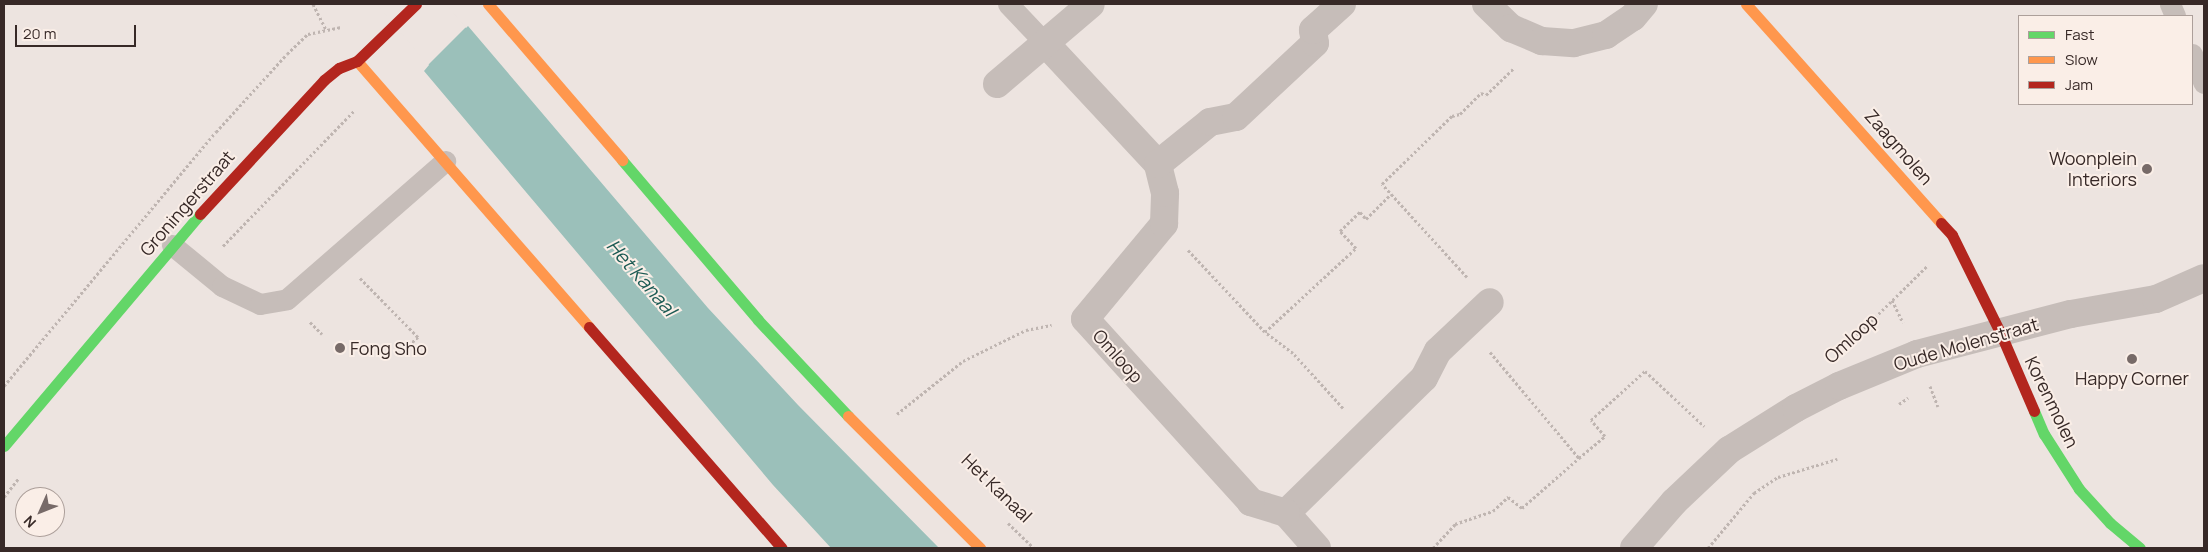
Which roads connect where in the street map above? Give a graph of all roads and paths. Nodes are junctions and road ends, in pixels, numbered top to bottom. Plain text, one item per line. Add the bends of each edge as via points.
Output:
1 (313, 4) edge
2 (416, 4) edge
3 (488, 4) edge
4 (1008, 4) edge
5 (1091, 4) edge
6 (1342, 4) edge
7 (1486, 4) edge
8 (1644, 4) edge
9 (1746, 4) edge
10 (316, 10) dead end
11 (1542, 41) junction
12 (1046, 44) junction
13 (2193, 56) edge
14 (357, 61) junction
15 (2204, 83) edge
16 (996, 84) dead end
17 (444, 161) junction
18 (1158, 164) junction
19 (1391, 194) junction
20 (1164, 224) junction
21 (172, 245) junction
22 (1958, 247) junction
23 (338, 257) junction
24 (2204, 278) edge
25 (1490, 302) joint
26 (1085, 320) junction
27 (1465, 326) junction
28 (1264, 332) junction
29 (2000, 332) junction
30 (408, 346) dead end
31 (1843, 349) dead end
32 (891, 408) dead end
33 (897, 414) junction
34 (903, 420) dead end
35 (1367, 434) junction
36 (4, 446) edge
37 (1729, 450) junction
38 (1579, 458) junction
39 (1836, 459) dead end
40 (1286, 512) junction
41 (1003, 518) dead end
42 (782, 548) edge
43 (980, 548) edge
44 (1034, 548) edge
45 (1317, 548) edge
46 (1433, 548) edge
47 (1634, 548) edge
48 (1708, 548) edge
49 (2140, 548) edge

1 - 10 path
2 - 14 street, Groningerstraat
3 - 43 street via 758,320 851,420
4 - 12 lane
5 - 12 street
6 - 18 street via 1314,30 1315,43 1236,117 1210,122
7 - 11 street via 1512,28
8 - 11 street via 1633,17 1606,35 1574,43
9 - 22 street, Zaagmolen via 1901,176 1952,235
11 - 19 path via 1486,95 1481,93 1460,114 1452,116 1382,184
12 - 16 street
12 - 18 street
13 - 15 lane
14 - 17 street
14 - 21 street, Groningerstraat via 339,68 324,80
17 - 23 lane
17 - 42 street
18 - 20 street via 1165,193
19 - 25 path
19 - 28 path via 1366,219 1360,212 1340,231 1356,248
20 - 26 street, Omloop
20 - 28 path
21 - 23 lane via 222,286 260,304 286,299
21 - 36 street, Groningerstraat
22 - 29 street, Zaagmolen
22 - 31 path, Omloop via 1933,260
23 - 30 path via 418,337
24 - 29 street, Oude Molenstraat via 2156,299
25 - 27 street
26 - 33 path via 1026,330 963,361
26 - 40 street, Omloop via 1251,502
27 - 35 street via 1438,351 1424,378
27 - 38 path
28 - 35 path via 1293,353
29 - 37 street, Oude Molenstraat via 1917,354 1839,386 1796,408
29 - 49 street, Korenmolen via 2044,434 2079,489 2110,523
32 - 33 path
33 - 34 path
35 - 40 street
37 - 38 path via 1645,371 1591,420 1605,436
37 - 47 street, Oude Molenstraat via 1674,502
38 - 46 path via 1522,508 1508,496 1494,511 1455,524
39 - 48 path via 1778,477 1754,493
40 - 45 street
41 - 44 path, Het Kanaal

